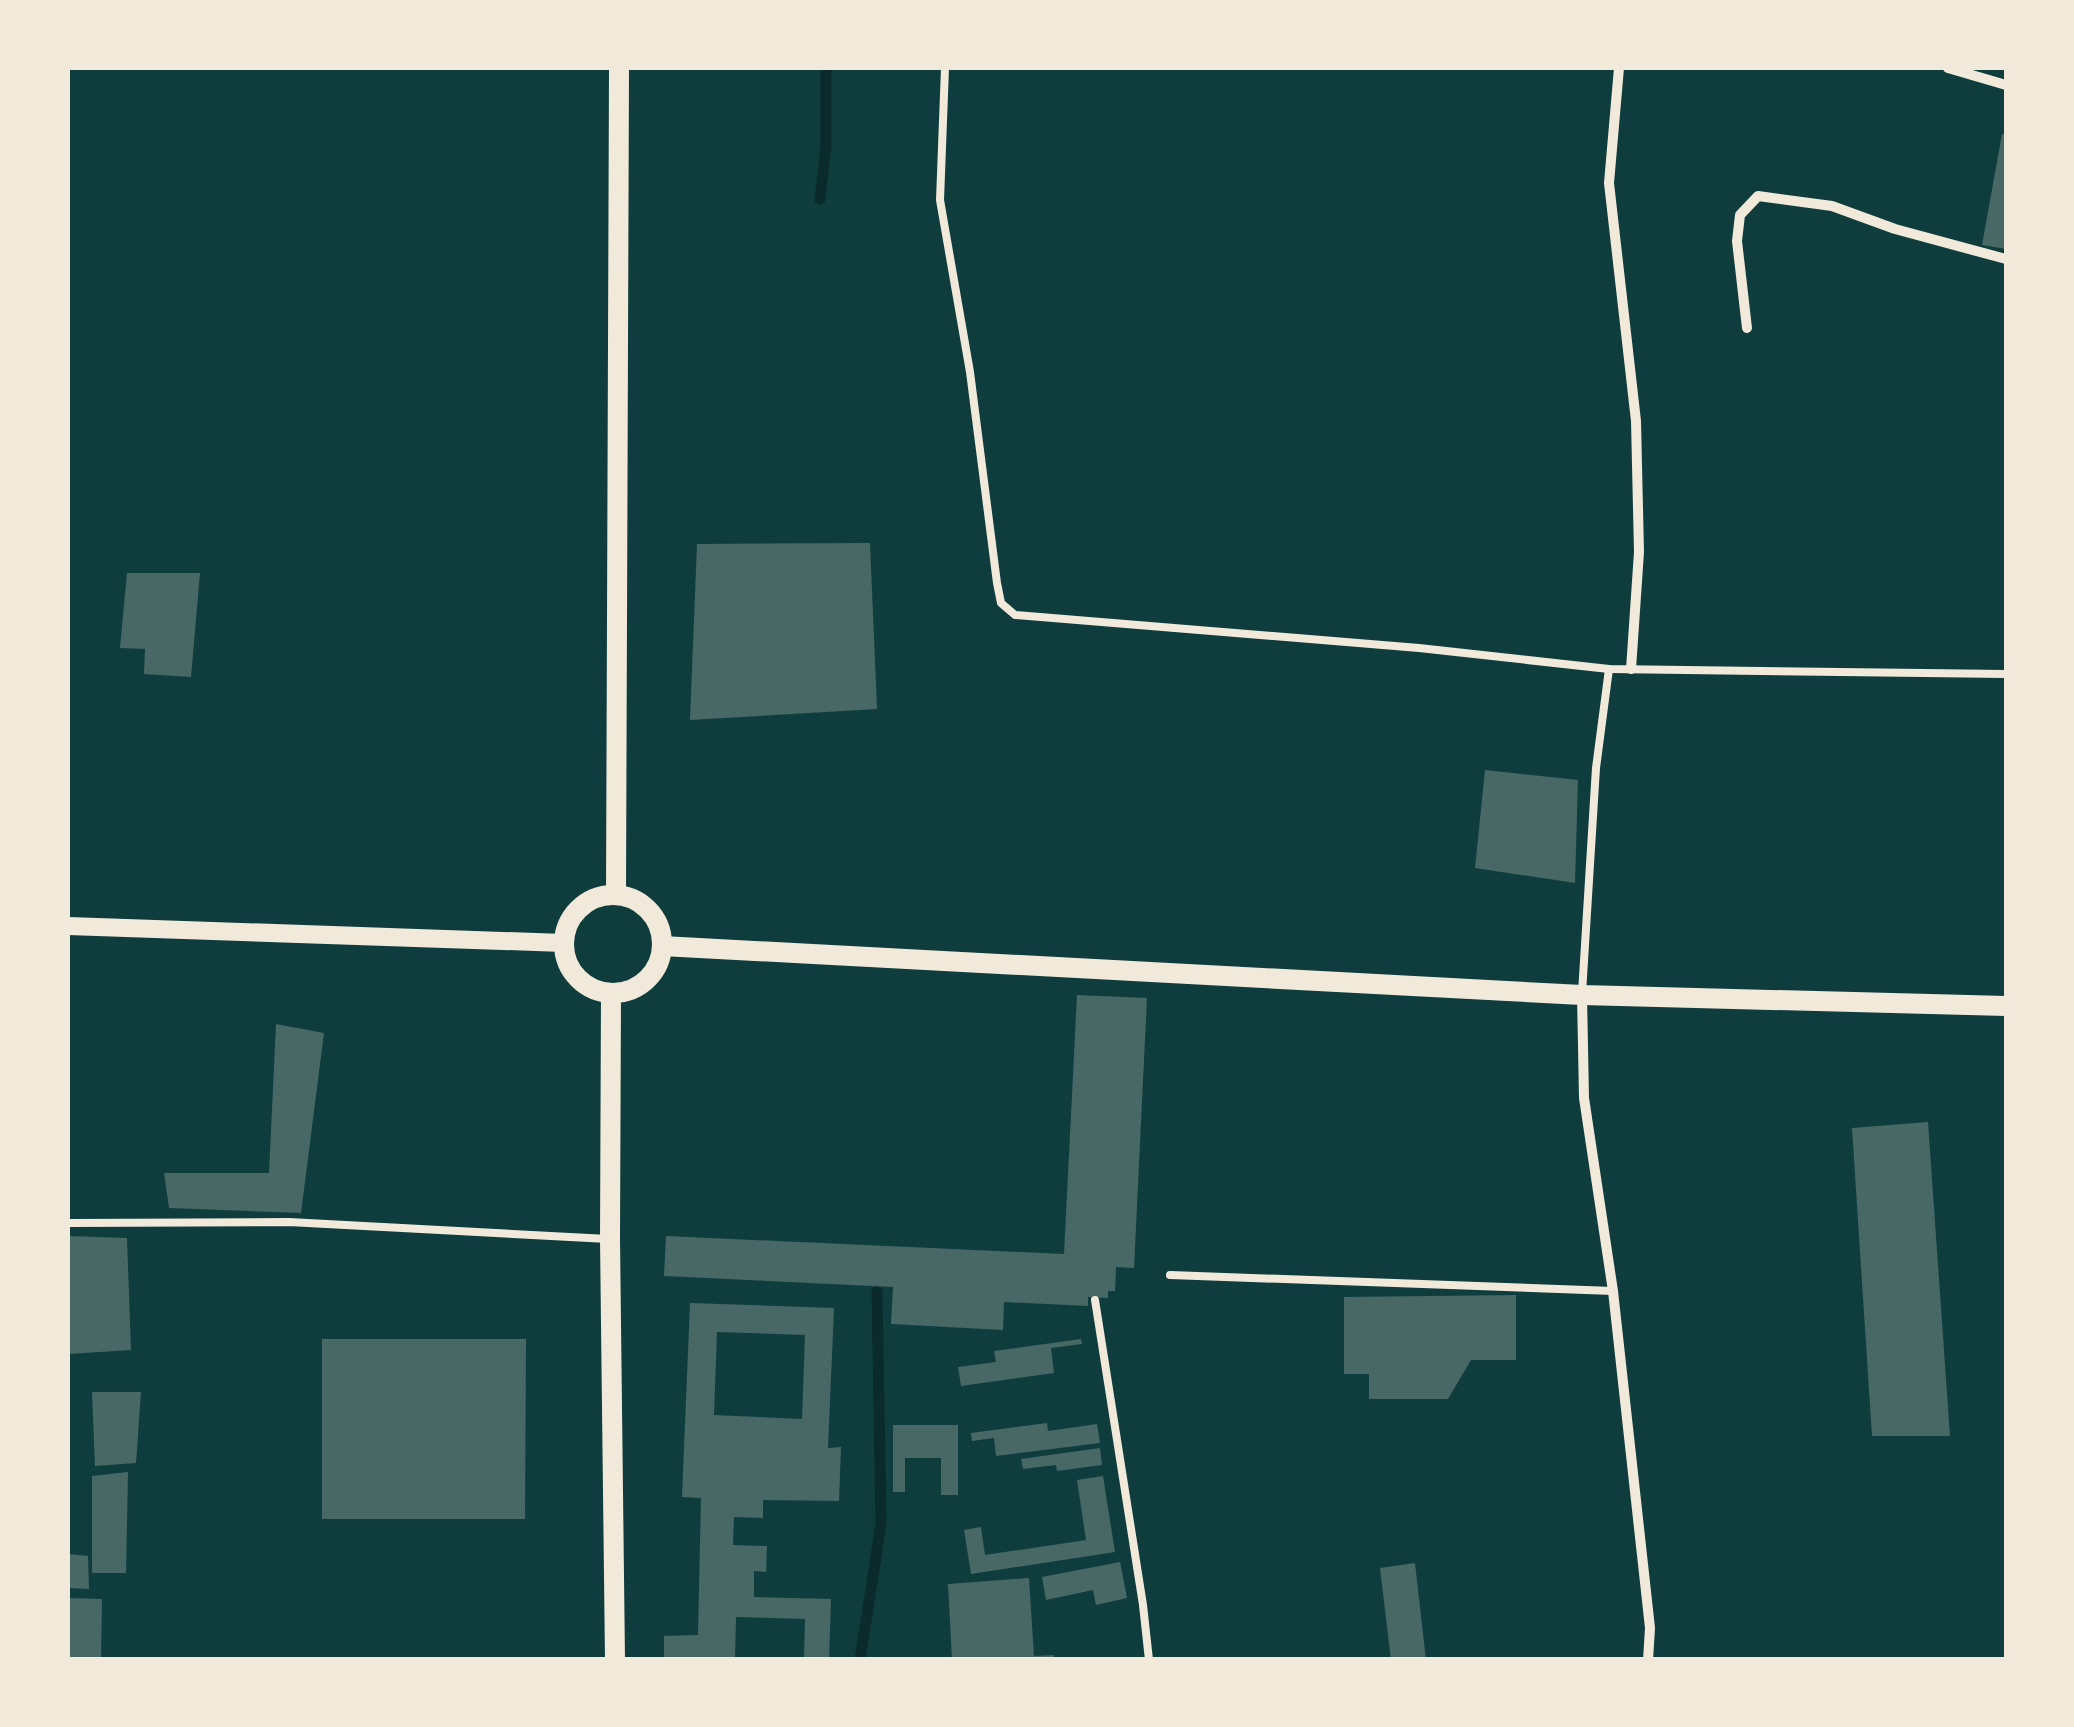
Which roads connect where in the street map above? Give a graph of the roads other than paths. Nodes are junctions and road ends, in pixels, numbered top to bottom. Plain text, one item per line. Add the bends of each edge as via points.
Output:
1 (618, 68) edge
2 (945, 68) edge
3 (1619, 68) edge
4 (1948, 68) edge
5 (2006, 85) edge
6 (2006, 259) edge
7 (1747, 328) dead end
8 (1609, 668) junction
9 (1631, 668) junction
10 (2006, 674) edge
11 (616, 895) junction
12 (68, 926) edge
13 (564, 943) junction
14 (662, 946) junction
15 (611, 993) junction
16 (1582, 995) junction
17 (2006, 1006) edge
18 (68, 1223) edge
19 (610, 1240) junction
20 (1170, 1276) dead end
21 (1613, 1291) junction
22 (1095, 1300) dead end
23 (615, 1660) edge
24 (1149, 1660) edge
25 (1648, 1660) edge

1 - 11 main road
2 - 8 lane via 940,200 1006,609
3 - 9 street via 1609,184 1636,421
4 - 5 street
6 - 7 street via 1832,206 1758,196 1740,215 1737,241
8 - 9 lane
8 - 16 lane
9 - 10 lane
11 - 13 main road via 580,908
11 - 14 main road via 654,917
12 - 13 street
13 - 15 main road via 578,978
14 - 15 main road via 640,985
14 - 16 main road
15 - 19 main road
16 - 17 main road
16 - 21 street via 1584,1098
18 - 19 lane via 289,1222
19 - 23 main road
20 - 21 lane
21 - 25 street via 1650,1628
22 - 24 lane

